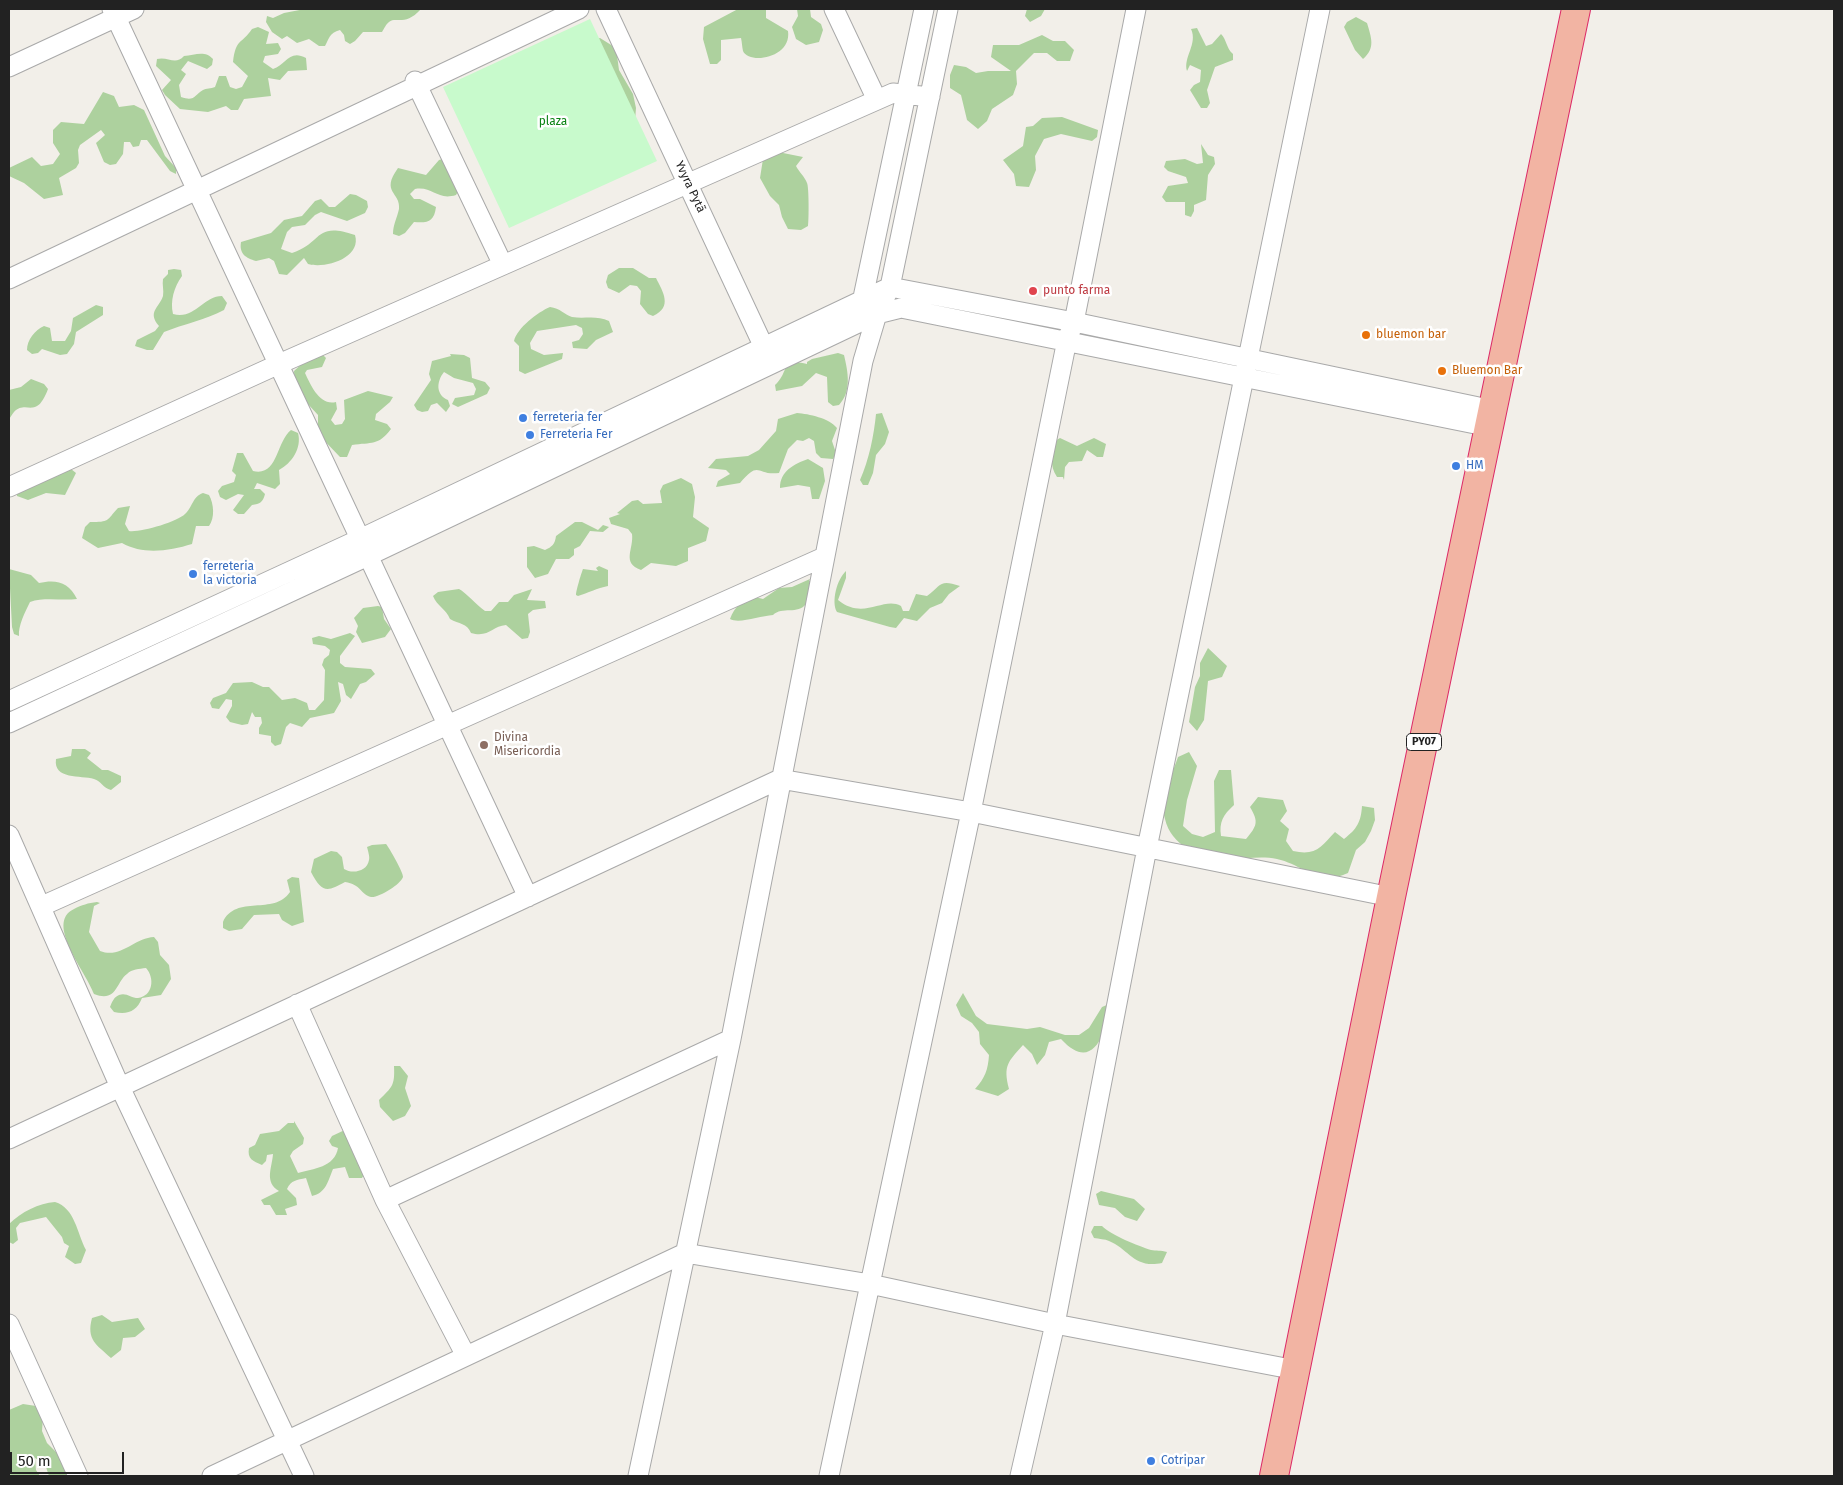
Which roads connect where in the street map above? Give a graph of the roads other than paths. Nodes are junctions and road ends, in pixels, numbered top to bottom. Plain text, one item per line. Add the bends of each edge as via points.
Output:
1 (134, 9) edge
2 (579, 9) edge
3 (606, 9) edge
4 (834, 9) edge
5 (924, 9) edge
6 (948, 9) edge
7 (1136, 9) edge
8 (1320, 9) edge
9 (1576, 9) edge
10 (114, 13) edge
11 (9, 67) edge
12 (416, 83) junction
13 (906, 94) junction
14 (930, 97) junction
15 (877, 100) junction
16 (688, 183) junction
17 (197, 190) junction
18 (503, 265) junction
19 (9, 279) edge
20 (890, 287) junction
21 (863, 298) junction
22 (878, 314) junction
23 (1074, 322) junction
24 (855, 326) junction
25 (1068, 340) junction
26 (765, 346) junction
27 (863, 361) junction
28 (279, 364) junction
29 (771, 366) junction
30 (1245, 368) junction
31 (1492, 419) junction
32 (9, 487) edge
33 (360, 539) junction
34 (368, 556) junction
35 (824, 557) junction
36 (9, 701) edge
37 (9, 723) edge
38 (448, 725) junction
39 (780, 779) junction
40 (971, 812) junction
41 (9, 835) edge
42 (1147, 848) junction
43 (528, 897) junction
44 (1391, 897) junction
45 (42, 906) junction
46 (297, 1004) junction
47 (731, 1039) junction
48 (120, 1087) junction
49 (9, 1139) edge
50 (385, 1200) junction
51 (685, 1253) junction
52 (870, 1284) junction
53 (9, 1324) edge
54 (1055, 1324) junction
55 (466, 1356) junction
56 (1296, 1370) junction
57 (287, 1440) junction
58 (78, 1476) edge
59 (212, 1476) edge
60 (304, 1476) edge
61 (638, 1476) edge
62 (829, 1476) edge
63 (1020, 1476) edge
64 (1274, 1476) edge

1 - 10 street
2 - 12 street
3 - 16 street, Yvyra Pytã
4 - 15 street
5 - 13 street
6 - 14 street
7 - 23 street
8 - 30 street
9 - 31 highway, PY07
10 - 11 street
10 - 17 street
12 - 17 street
12 - 18 street
13 - 14 street
13 - 15 street via 893,93
13 - 21 street
14 - 20 street
15 - 16 street
16 - 18 street
16 - 26 street, Yvyra Pytã
17 - 19 street
17 - 28 street
18 - 28 street
20 - 21 street
20 - 22 street
20 - 23 street
21 - 24 street
21 - 26 street
22 - 24 street
22 - 25 street via 901,308
22 - 27 street
23 - 25 street
23 - 30 street
24 - 27 street
24 - 29 street
25 - 30 street
25 - 40 street
26 - 29 street, Yvyra Pytã
26 - 33 street
27 - 35 street
28 - 32 street
28 - 33 street
29 - 34 street
30 - 31 street
30 - 42 street
31 - 44 highway, PY07
33 - 34 street
33 - 36 street
34 - 37 street
34 - 38 street
35 - 38 street
35 - 39 street
38 - 43 street
38 - 45 street
39 - 40 street
39 - 43 street
39 - 47 street
40 - 42 street
40 - 52 street
41 - 45 street
42 - 44 street
42 - 54 street
43 - 46 street
44 - 56 highway, PY07
45 - 48 street
46 - 48 street
46 - 50 street
47 - 50 street
47 - 51 street
48 - 49 street
48 - 57 street
50 - 55 street
51 - 52 street
51 - 55 street
51 - 61 street
52 - 54 street
52 - 62 street
53 - 58 street
54 - 56 street
54 - 63 street
55 - 57 street
56 - 64 highway, PY07
57 - 59 street
57 - 60 street

